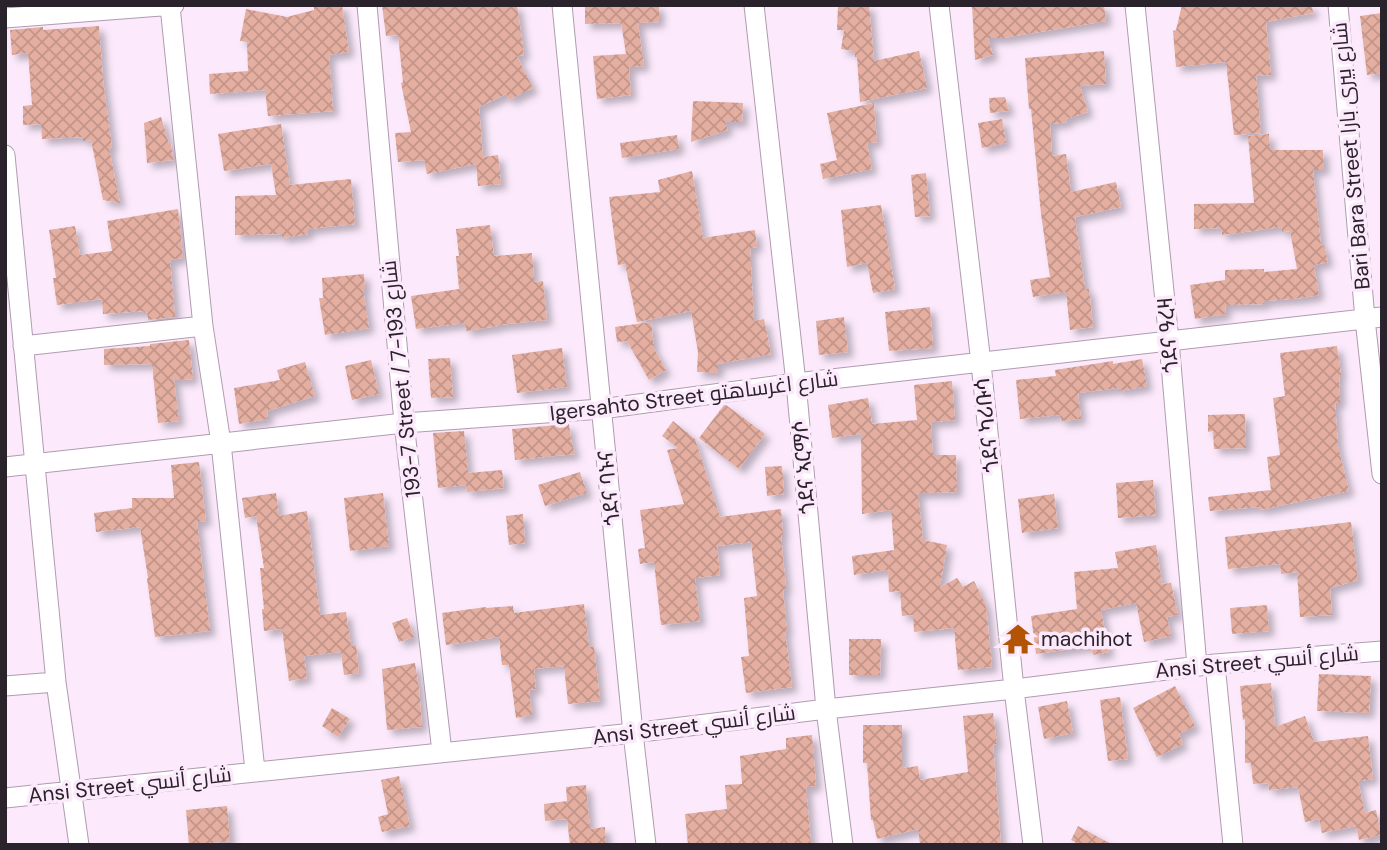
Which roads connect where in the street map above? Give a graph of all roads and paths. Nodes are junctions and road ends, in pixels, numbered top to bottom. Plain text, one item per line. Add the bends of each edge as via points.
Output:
1 (367, 5) edge
2 (562, 5) edge
3 (754, 5) edge
4 (939, 5) edge
5 (1135, 5) edge
6 (1338, 5) edge
7 (172, 6) edge
8 (5, 18) edge
9 (5, 155) edge
10 (1373, 318) edge
11 (202, 326) junction
12 (1169, 341) junction
13 (23, 346) junction
14 (981, 363) junction
15 (796, 383) junction
16 (601, 409) junction
17 (404, 423) junction
18 (221, 443) junction
19 (34, 464) junction
20 (5, 467) edge
21 (1382, 474) edge
22 (1382, 651) edge
23 (1206, 665) junction
24 (56, 682) junction
25 (5, 686) edge
26 (1014, 689) junction
27 (826, 709) junction
28 (633, 733) junction
29 (442, 752) junction
30 (255, 771) junction
31 (71, 791) junction
32 (5, 798) edge
33 (1038, 842) edge
34 (79, 845) edge
35 (646, 845) edge
36 (843, 845) edge
37 (1233, 845) edge

1 - 17 street, 193-7 Street / شارع 193-7
2 - 16 street, ጎደና ባኑና
3 - 15 street, ጎደና ኣርማሶ
4 - 14 street, ጎደና ካሪቡሳ
5 - 12 street, ጎደና ዓረዛ
6 - 10 street, Bari Bara Street شارع بيرى بارا
7 - 8 street
7 - 11 street
9 - 13 street
10 - 12 street, Igersahto Street شارع اغرساهتو
10 - 21 street, Bari Bara Street شارع بيرى بارا
11 - 13 street
11 - 18 street
12 - 14 street, Igersahto Street شارع اغرساهتو
12 - 23 street, ጎደና ዓረዛ
13 - 19 street
14 - 15 street, Igersahto Street شارع اغرساهتو
14 - 26 street, ጎደና ካሪቡሳ
15 - 16 street, Igersahto Street شارع اغرساهتو
15 - 27 street, ጎደና ኣርማሶ
16 - 17 street, Igersahto Street شارع اغرساهتو
16 - 28 street, ጎደና ባኑና
17 - 18 street, Igersahto Street شارع اغرساهتو
17 - 29 street, 193-7 Street / شارع 193-7
18 - 19 street, Igersahto Street شارع اغرساهتو
18 - 30 street
19 - 20 street, Igersahto Street شارع اغرساهتو
19 - 24 street
22 - 23 street, Ansi Street شارع أنسي
23 - 26 street, Ansi Street شارع أنسي
23 - 37 street, ጎደና ዓረዛ
24 - 25 street
24 - 31 street
26 - 27 street, Ansi Street شارع أنسي
26 - 33 street, ጎደና ካሪቡሳ
27 - 28 street, Ansi Street شارع أنسي
27 - 36 street, ጎደና ኣርማሶ
28 - 29 street, Ansi Street شارع أنسي
28 - 35 street, ጎደና ባኑና
29 - 30 street, Ansi Street شارع أنسي
30 - 31 street, Ansi Street شارع أنسي
31 - 32 street, Ansi Street شارع أنسي
31 - 34 street

